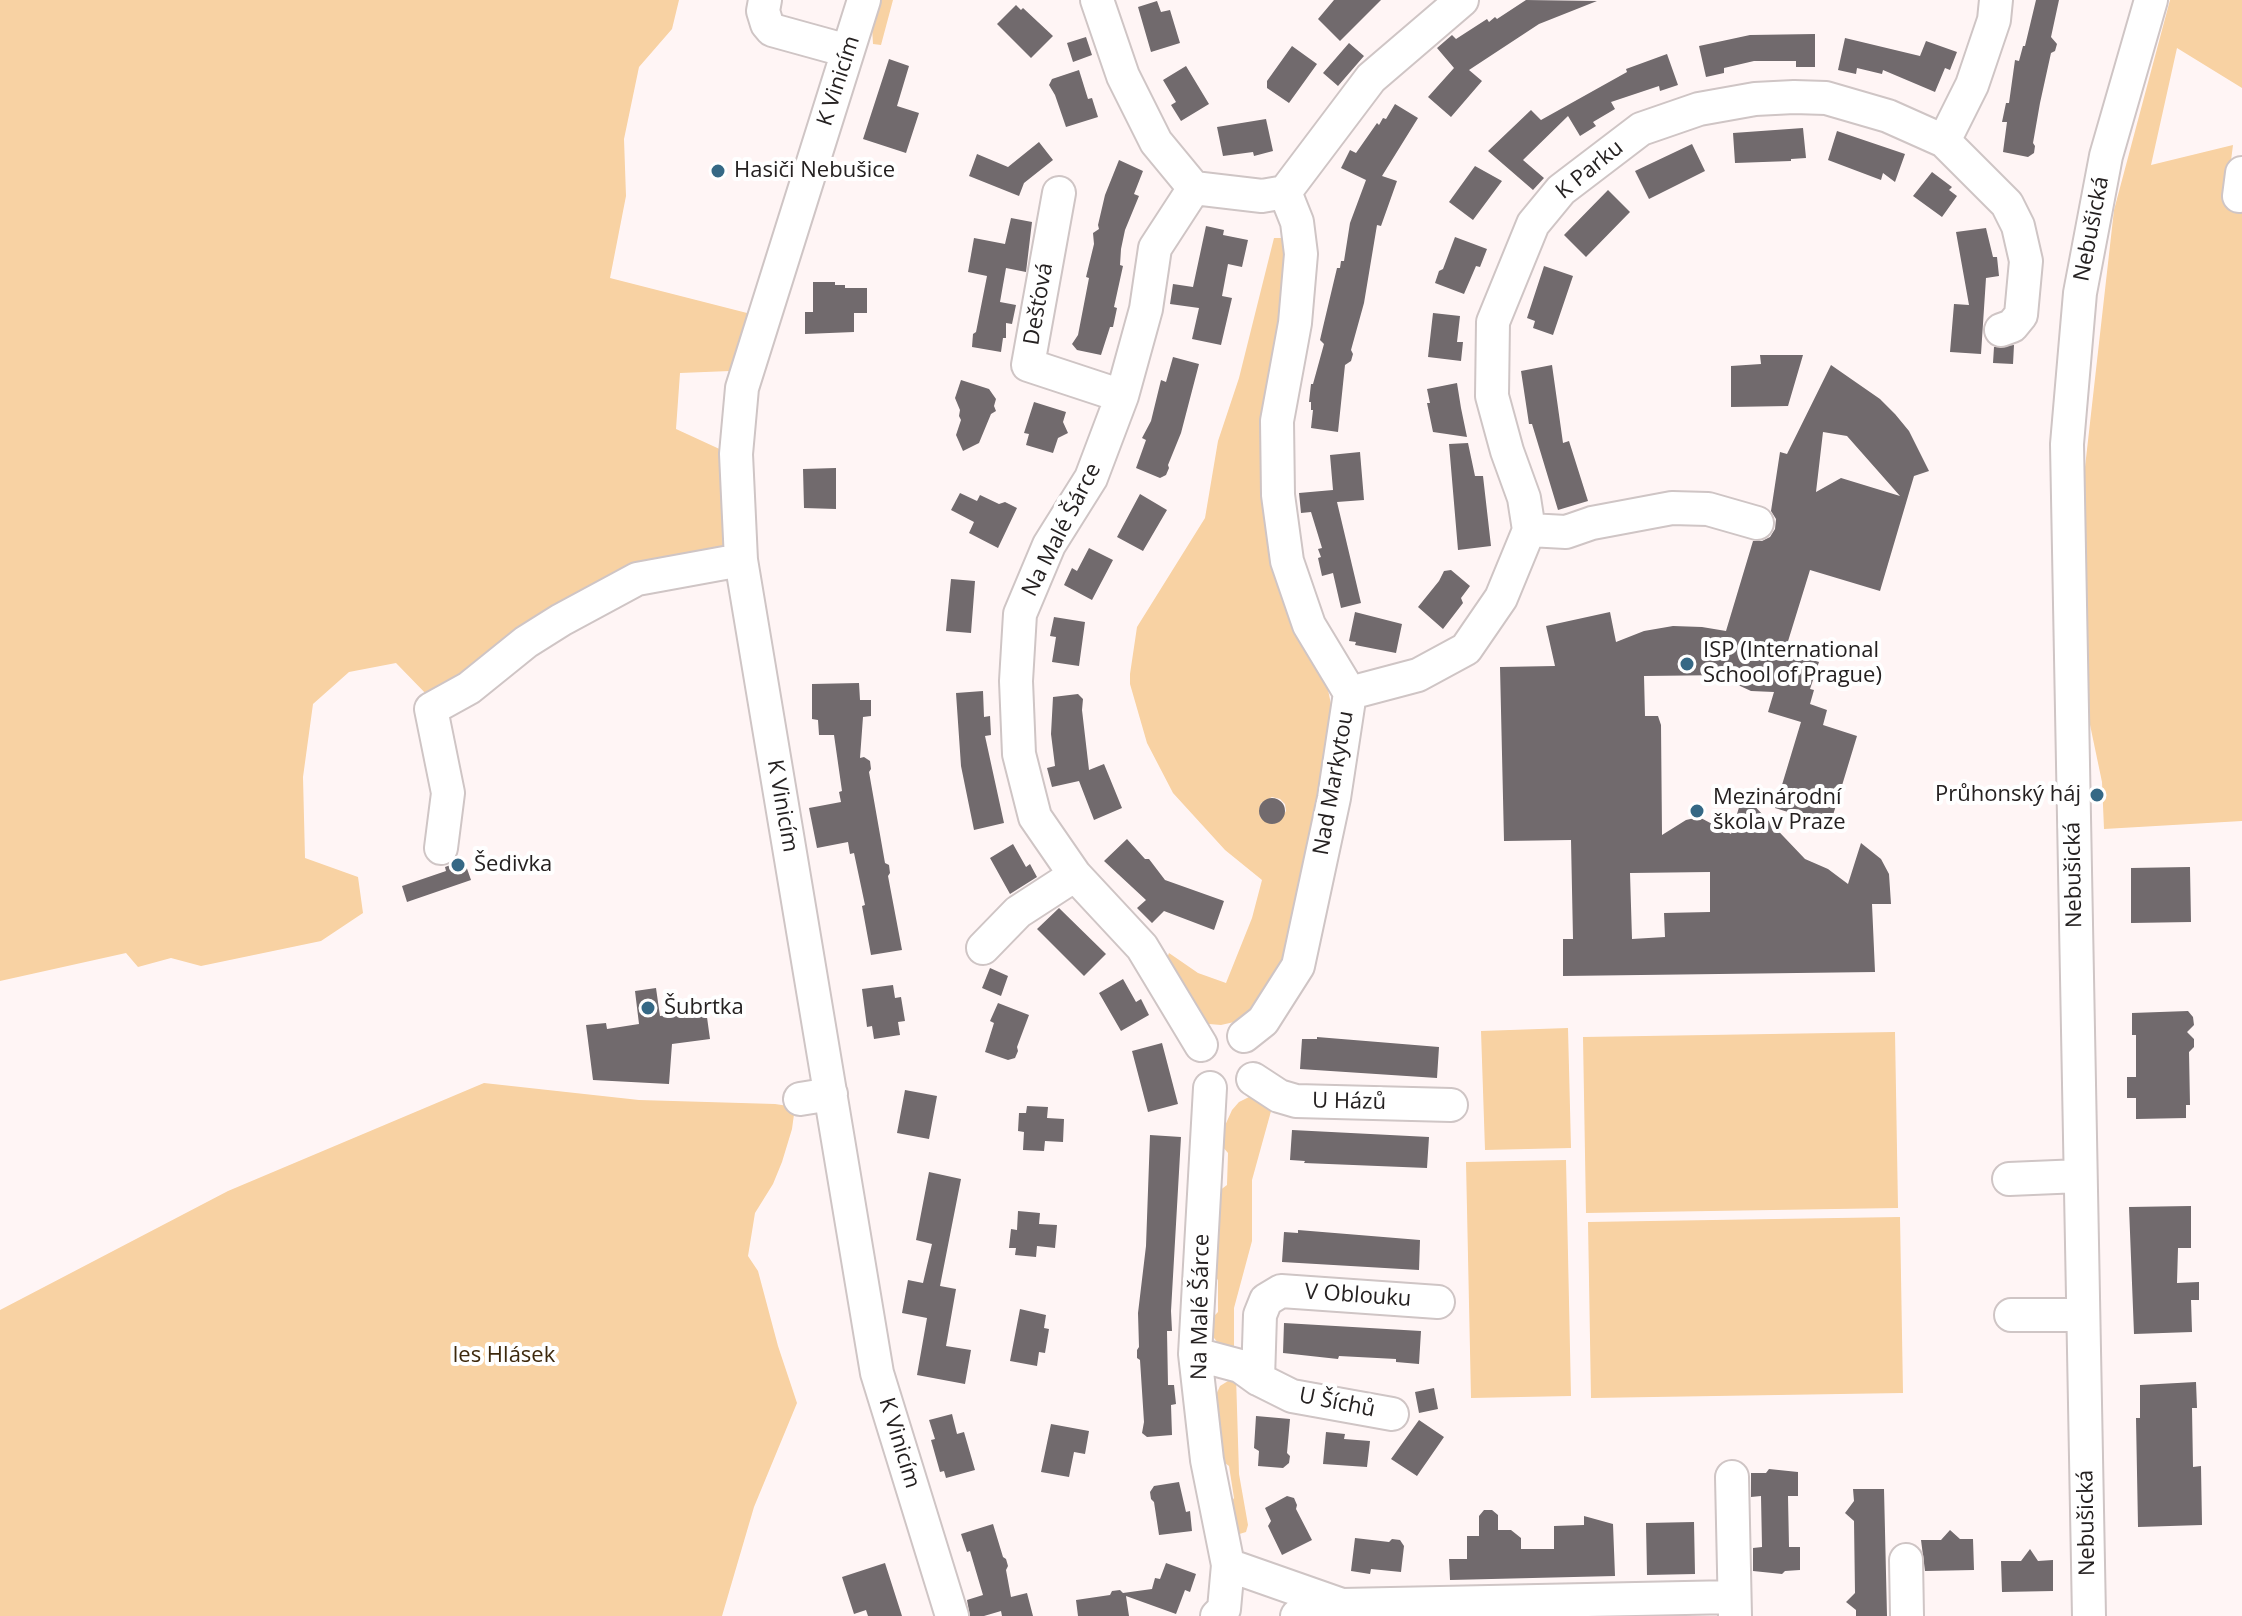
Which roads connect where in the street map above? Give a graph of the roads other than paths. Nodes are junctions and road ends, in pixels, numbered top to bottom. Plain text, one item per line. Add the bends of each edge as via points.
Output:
1 (765, 0) edge
2 (864, 0) edge
3 (1097, 0) edge
4 (1462, 0) edge
5 (1996, 0) edge
6 (2151, 0) edge
7 (848, 51) junction
8 (1944, 141) junction
9 (1194, 188) junction
10 (1285, 192) junction
11 (1059, 193) dead end
12 (2001, 330) dead end
13 (1122, 396) junction
14 (1757, 523) dead end
15 (1529, 530) junction
16 (741, 560) junction
17 (1350, 693) junction
18 (441, 848) dead end
19 (1075, 875) junction
20 (983, 948) dead end
21 (1244, 1036) junction
22 (1201, 1045) junction
23 (1253, 1079) junction
24 (1210, 1088) junction
25 (1451, 1105) dead end
26 (2080, 1176) junction
27 (2009, 1179) dead end
28 (1438, 1302) dead end
29 (2011, 1315) dead end
30 (2083, 1315) junction
31 (1195, 1354) junction
32 (1258, 1379) junction
33 (1392, 1414) dead end
34 (1732, 1477) dead end
35 (1906, 1560) dead end
36 (1228, 1565) junction
37 (1342, 1605) junction
38 (1734, 1606) edge
39 (952, 1616) edge
40 (1217, 1616) edge
41 (1297, 1616) edge
42 (1907, 1616) edge
43 (2089, 1616) edge

1 - 7 street via 763,11 772,30
2 - 7 street, K Vinicím
3 - 9 street via 1123,76 1149,129
4 - 10 street via 1371,78
5 - 8 street via 1972,85
6 - 26 street, Nebušická via 2106,156 2080,293 2067,444
7 - 16 street, K Vinicím via 742,388 736,454
8 - 12 street, K Parku via 2007,204 2018,226 2026,261 2021,315
8 - 15 street, K Parku via 1888,116 1826,98 1755,99 1699,109 1641,129 1561,190 1533,224 1493,322 1492,396
9 - 10 street via 1262,196
9 - 13 street, Na Malé Šárce via 1155,248 1146,309
10 - 17 street, Nad Markytou via 1297,222 1301,254 1277,421 1278,495 1287,561 1309,625
11 - 13 street, Dešťová via 1028,365
13 - 19 street, Na Malé Šárce via 1091,478 1049,545 1020,614 1019,754 1035,817
14 - 15 street via 1708,509 1672,508 1566,532
15 - 17 street via 1501,598 1466,649 1418,675
16 - 18 street via 637,579 526,642 469,688 431,709 448,793
16 - 39 street, K Vinicím via 816,1096 877,1373
17 - 21 street, Nad Markytou via 1298,966 1263,1021
19 - 20 street via 1018,912
19 - 22 street, Na Malé Šárce via 1142,947
21 - 22 street via 1225,1031
21 - 23 street via 1258,1061
22 - 24 street, Na Malé Šárce via 1198,1073
23 - 24 street via 1229,1093
23 - 25 street, U Házů via 1296,1101
24 - 31 street, Na Malé Šárce
26 - 27 street
26 - 30 street, Nebušická
28 - 32 street, V Oblouku via 1281,1291 1266,1300 1260,1315
29 - 30 street
30 - 43 street, Nebušická
31 - 32 street, U Šíchů via 1240,1366
31 - 36 street, Na Malé Šárce via 1207,1460
32 - 33 street, U Šíchů via 1292,1396
34 - 38 street
35 - 42 street
36 - 37 street
36 - 40 street, Na Malé Šárce via 1224,1609
37 - 38 street
37 - 41 street

